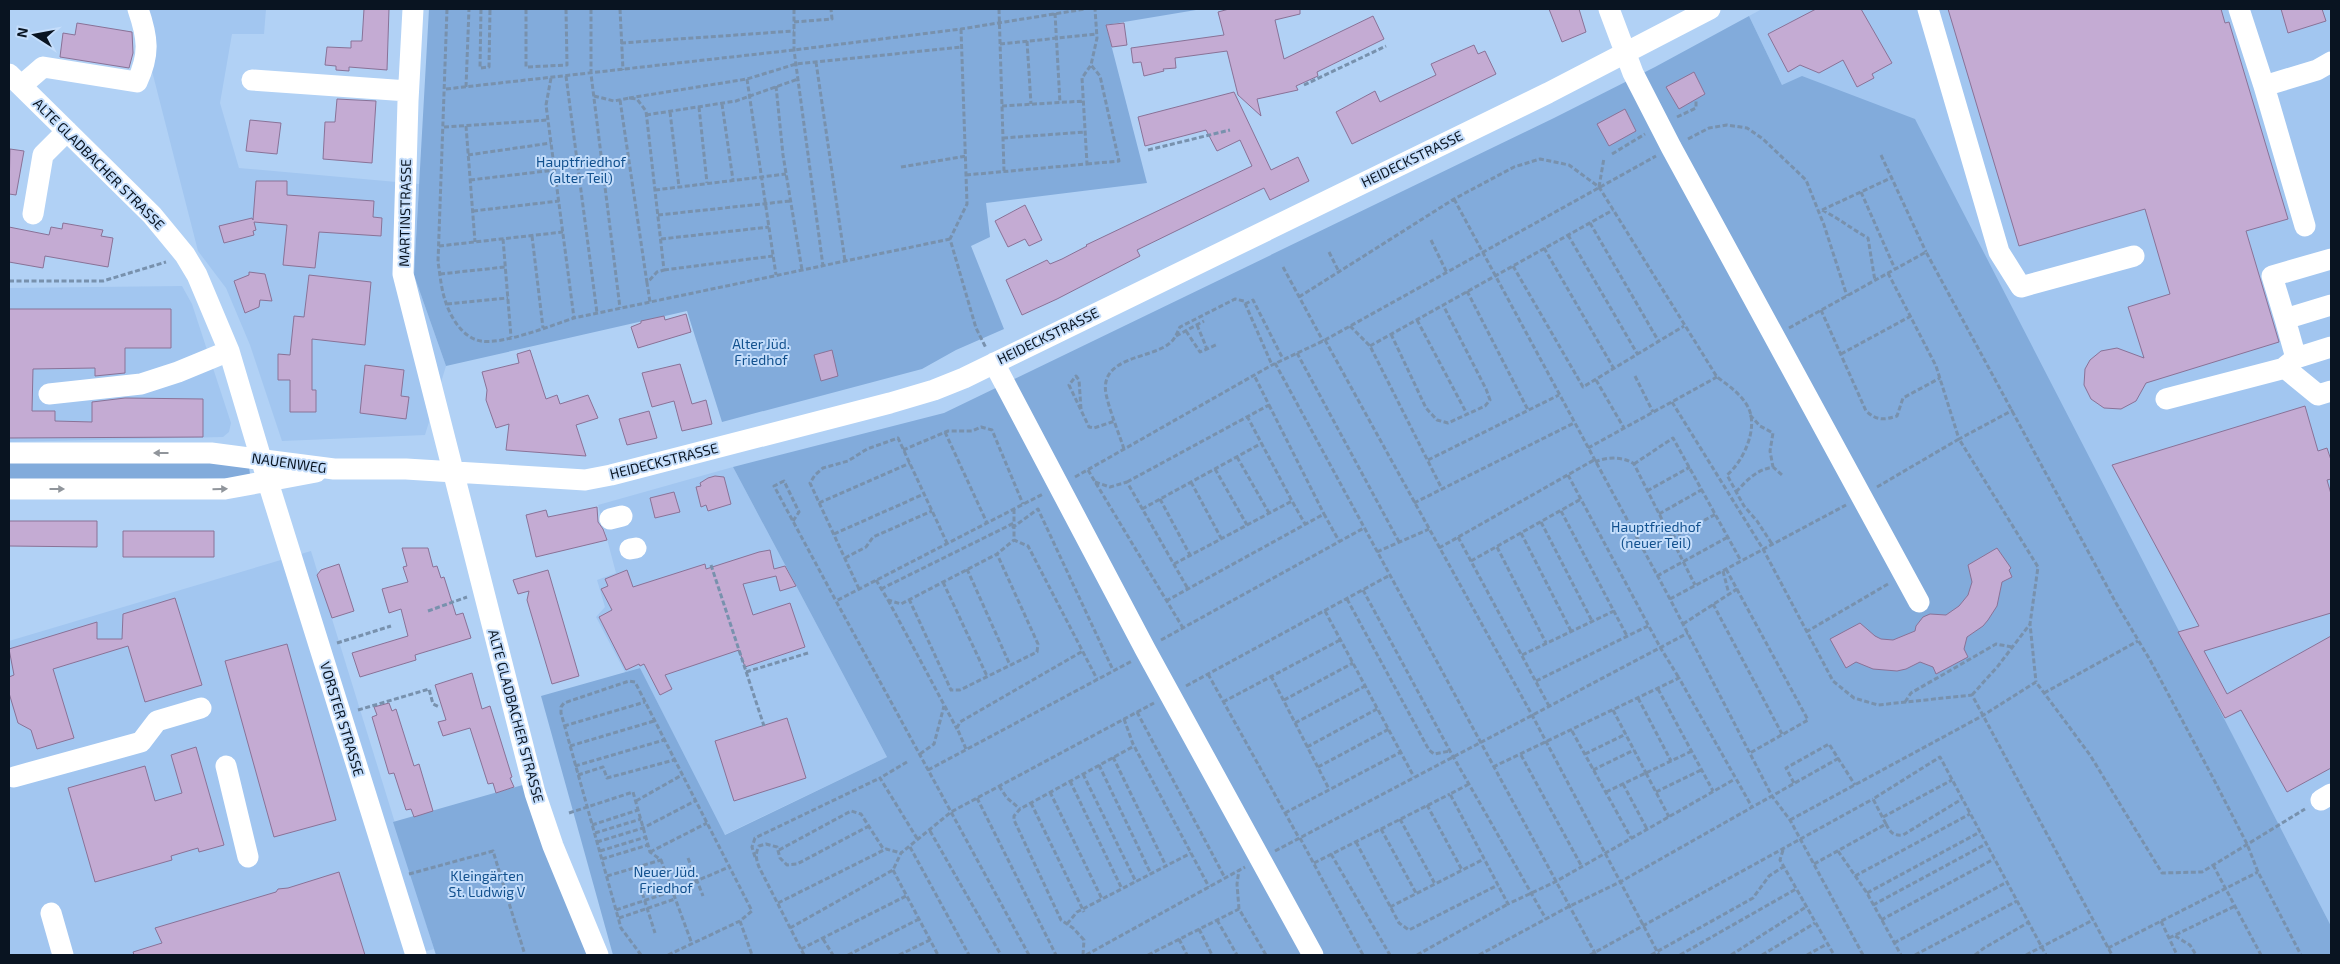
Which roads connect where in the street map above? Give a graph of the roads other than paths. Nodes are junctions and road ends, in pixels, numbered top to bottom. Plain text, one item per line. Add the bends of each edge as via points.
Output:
1 (138, 9) edge
2 (413, 9) edge
3 (1609, 9) edge
4 (1710, 9) edge
5 (1928, 9) edge
6 (2239, 9) edge
7 (1627, 54) junction
8 (2331, 62) edge
9 (15, 80) edge
10 (252, 80) dead end
11 (2264, 86) junction
12 (408, 91) junction
13 (67, 131) junction
14 (33, 214) dead end
15 (2305, 226) dead end
16 (2134, 256) dead end
17 (2331, 259) edge
18 (2331, 305) edge
19 (2285, 319) junction
20 (2331, 348) edge
21 (229, 351) junction
22 (994, 363) junction
23 (2290, 363) junction
24 (2331, 391) edge
25 (49, 394) dead end
26 (2166, 399) dead end
27 (9, 453) edge
28 (262, 459) junction
29 (334, 469) junction
30 (452, 472) junction
31 (268, 482) junction
32 (9, 489) edge
33 (1919, 602) dead end
34 (201, 708) dead end
35 (226, 766) dead end
36 (11, 775) edge
37 (248, 857) dead end
38 (51, 913) dead end
39 (64, 955) edge
40 (416, 955) edge
41 (598, 955) edge
42 (1313, 955) edge

1 - 9 street via 147,36 143,68 137,82 43,67
2 - 12 street, MARTINSTRASSE
3 - 7 street
4 - 7 street, HEIDECKSTRASSE
5 - 16 street via 1999,252 2021,287
6 - 11 street
7 - 22 street, HEIDECKSTRASSE
7 - 33 street via 1633,74 1671,147
8 - 11 street via 2317,70
9 - 13 street, ALTE GLADBACHER STRASSE
10 - 12 street
11 - 15 street
12 - 30 street, MARTINSTRASSE via 403,274
13 - 14 street via 43,155
13 - 21 street, ALTE GLADBACHER STRASSE via 152,215 185,255 201,283
17 - 19 street via 2272,276
18 - 19 street
19 - 23 street
20 - 23 street
21 - 25 street via 141,384
21 - 28 street, ALTE GLADBACHER STRASSE
22 - 30 street, HEIDECKSTRASSE via 919,395 596,478 562,480
22 - 42 street via 1057,486
23 - 24 street via 2318,395
23 - 26 street
28 -> 27 street, NAUENWEG via 211,453
28 - 29 street, NAUENWEG
28 - 31 street, ALTE GLADBACHER STRASSE
29 - 30 street, HEIDECKSTRASSE
29 - 31 street, NAUENWEG
30 - 41 street, ALTE GLADBACHER STRASSE via 535,793
32 -> 31 street, NAUENWEG via 225,489
31 - 40 street, VORSTER STRASSE
34 - 36 street via 157,722 141,742
35 - 37 street
38 - 39 street

